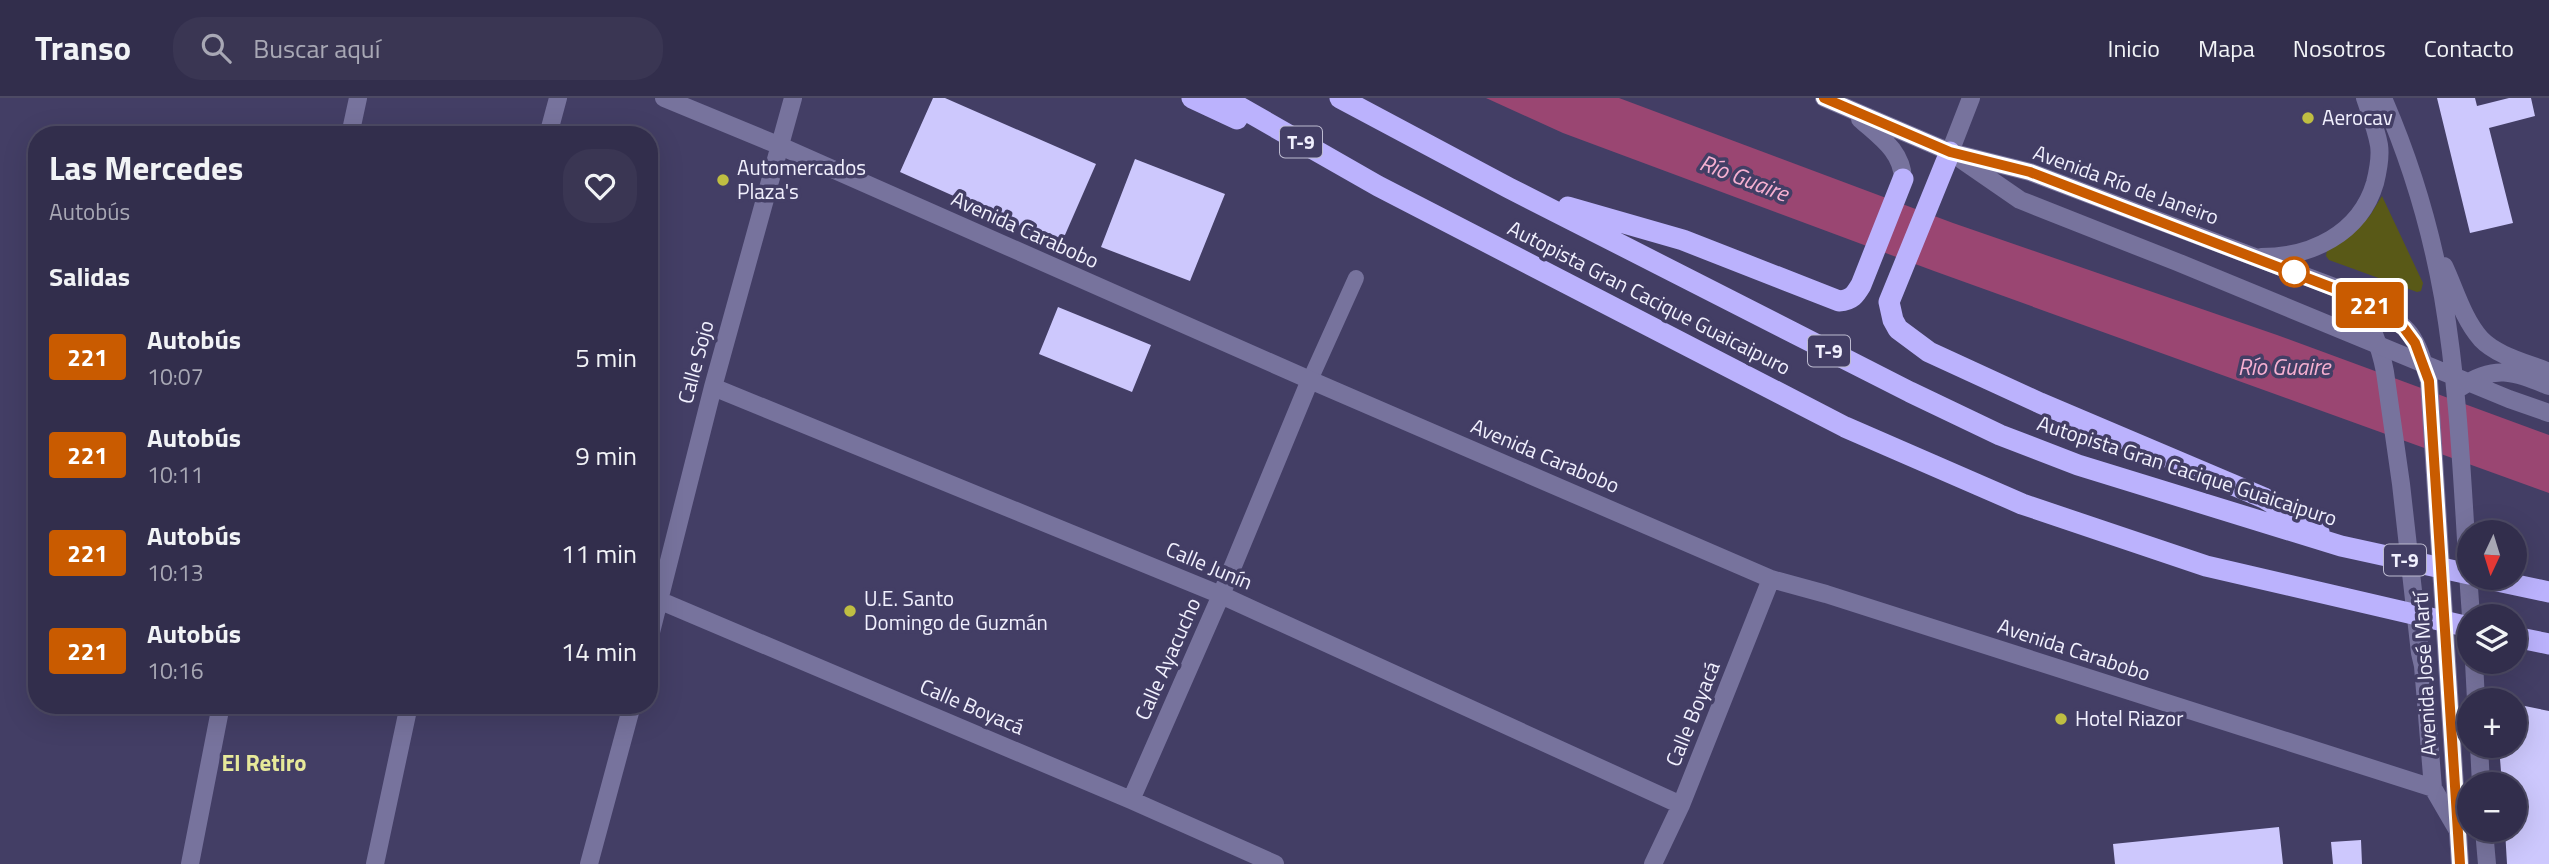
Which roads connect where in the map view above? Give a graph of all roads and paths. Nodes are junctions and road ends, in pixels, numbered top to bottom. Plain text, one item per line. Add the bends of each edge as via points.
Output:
1 (358, 98) edge
2 (558, 98) edge
3 (664, 98) edge
4 (793, 98) edge
5 (1192, 98) edge
6 (1224, 98) edge
7 (1340, 98) edge
8 (1824, 98) edge
9 (1971, 98) edge
10 (2365, 98) edge
11 (2383, 98) edge
12 (1847, 108) junction
13 (352, 126) edge
14 (550, 126) edge
15 (778, 145) junction
16 (1950, 152) junction
17 (1903, 179) joint
18 (1378, 186) junction
19 (1509, 188) junction
20 (2428, 230) junction
21 (2255, 257) junction
22 (1356, 278) dead end
23 (2354, 296) junction
24 (2549, 372) edge
25 (1310, 380) junction
26 (2549, 386) edge
27 (713, 387) junction
28 (2456, 395) junction
29 (2549, 413) edge
30 (2341, 547) junction
31 (2457, 572) edge
32 (1771, 579) junction
33 (658, 586) edge
34 (2527, 587) edge
35 (2549, 592) edge
36 (1221, 595) junction
37 (658, 598) edge
38 (2470, 604) edge
39 (2457, 624) edge
40 (219, 714) edge
41 (407, 714) edge
42 (630, 714) edge
43 (2433, 788) junction
44 (1131, 800) junction
45 (1681, 805) junction
46 (2457, 814) edge
47 (2457, 829) edge
48 (2459, 842) edge
49 (2485, 842) edge
50 (190, 864) edge
51 (375, 864) edge
52 (589, 864) edge
53 (1275, 864) edge
54 (1653, 864) edge
55 (2460, 864) edge
56 (2487, 864) edge

1 - 13 street
2 - 14 street
3 - 15 street, Avenida Carabobo
4 - 15 street, Calle Sojo
5 - 18 highway
6 - 18 highway, Autopista Gran Cacique Guaicaipuro / T-9
7 - 19 highway, Autopista Gran Cacique Guaicaipuro / T-9
8 - 12 street, Avenida Río de Janeiro
9 - 16 street
10 - 21 street via 2379,146 2379,164 2364,209 2340,234 2313,249
11 - 20 street
12 - 16 street, Avenida Río de Janeiro
12 - 17 street, T-9 via 1899,157
15 - 25 street, Avenida Carabobo
15 - 27 street, Calle Sojo
16 - 21 street, Avenida Río de Janeiro via 2030,172
16 - 29 street via 2020,200
16 - 30 highway via 1889,303 1898,329 1929,352 2264,498
17 - 19 highway, T-9 via 1861,285 1854,297 1839,301 1683,240
18 - 39 highway, Autopista Gran Cacique Guaicaipuro / T-9 via 1845,427 2022,505 2206,566
19 - 30 highway, Autopista Gran Cacique Guaicaipuro / T-9 via 2000,435 2078,465
20 - 24 street via 2481,339 2499,352
20 - 28 street via 2443,296
21 - 23 street, Avenida José Martí
22 - 25 street
23 - 43 street, Avenida José Martí via 2383,358 2423,666
23 - 46 street, Avenida José Martí via 2404,328 2415,343 2429,381
25 - 32 street, Avenida Carabobo
25 - 36 street, Calle Ayacucho
26 - 28 street via 2517,373 2497,372 2476,377
27 - 33 street, Calle Sojo
27 - 36 street, Calle Junín
28 - 38 street
30 - 31 highway, Autopista Gran Cacique Guaicaipuro / T-9
32 - 43 street, Avenida Carabobo
32 - 45 street, Calle Boyacá
34 - 35 highway
36 - 44 street, Calle Ayacucho
36 - 45 street, Calle Junín
37 - 44 street, Calle Boyacá
40 - 50 street
41 - 51 street
42 - 52 street
43 - 47 street, Avenida José Martí
44 - 53 street, Calle Boyacá
45 - 54 street, Calle Boyacá
48 - 55 street, Avenida José Martí
49 - 56 street

